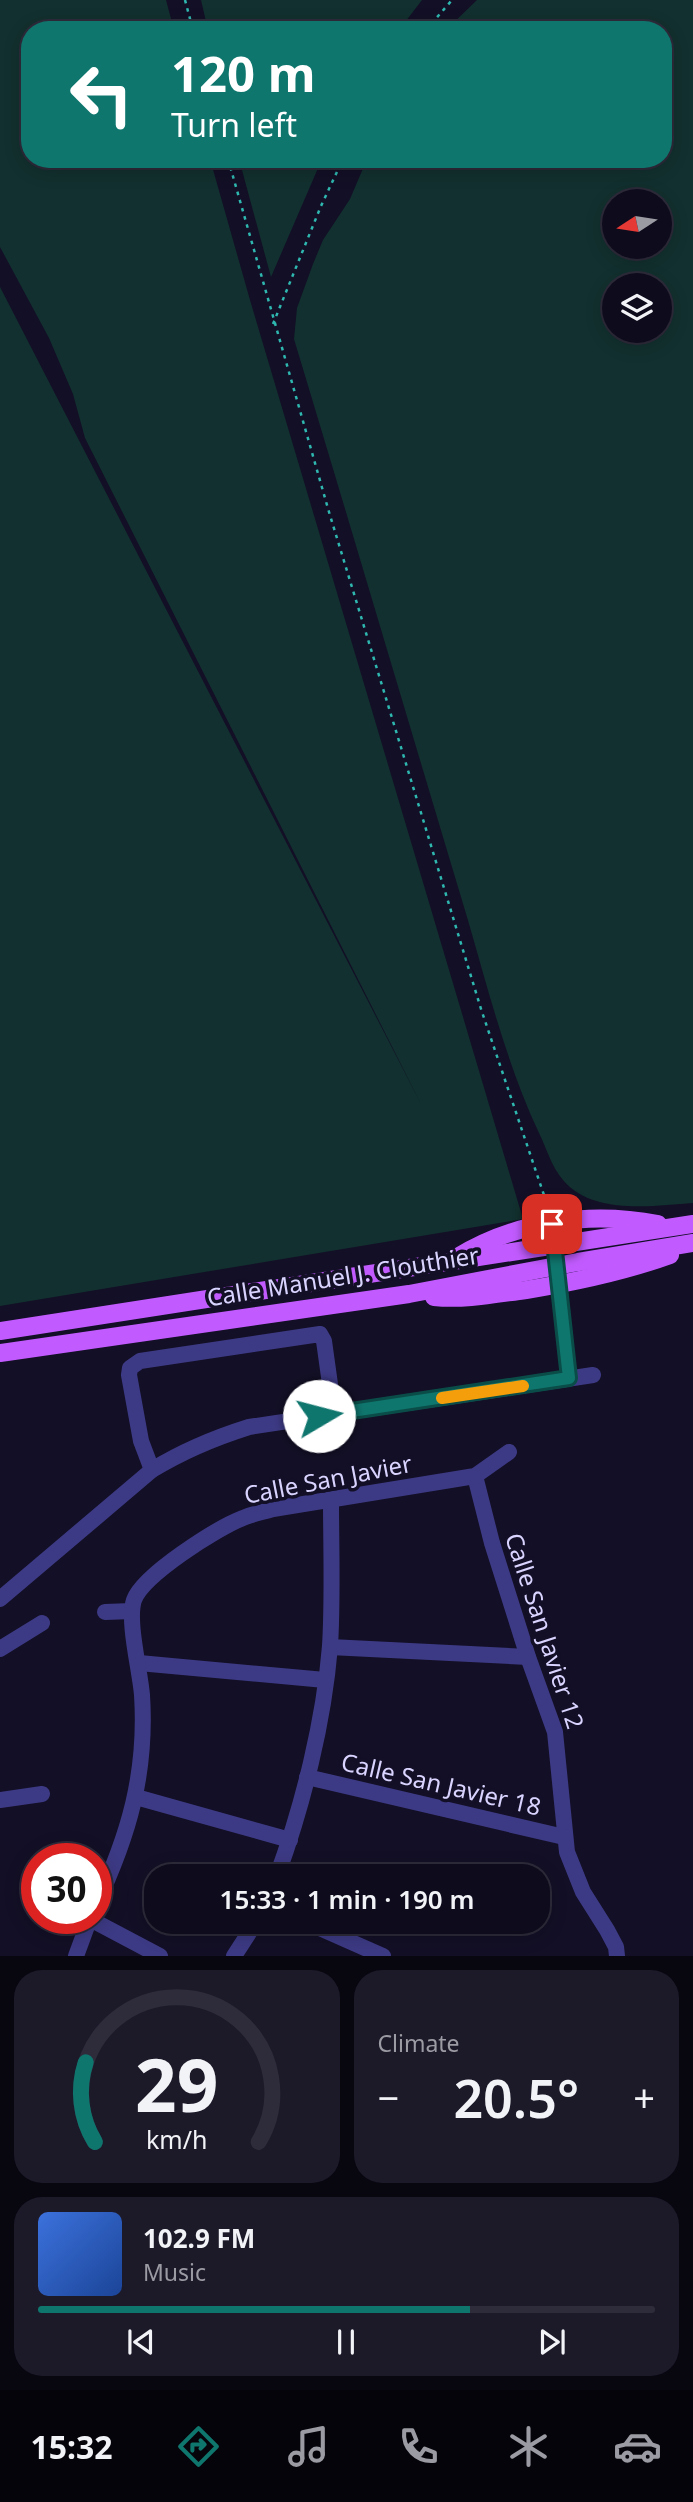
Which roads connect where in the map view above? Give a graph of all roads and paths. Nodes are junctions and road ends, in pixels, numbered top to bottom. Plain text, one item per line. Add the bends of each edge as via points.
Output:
1 (185, 0) edge
2 (452, 0) edge
3 (191, 21) edge
4 (434, 21) edge
5 (230, 168) edge
6 (339, 168) edge
7 (273, 324) junction
8 (552, 1224) junction
9 (693, 1224) edge
10 (672, 1226) junction
11 (690, 1244) edge
12 (449, 1263) junction
13 (557, 1285) junction
14 (409, 1294) junction
15 (0, 1331) edge
16 (0, 1353) edge
17 (593, 1375) dead end
18 (569, 1378) junction
19 (334, 1413) junction
20 (509, 1452) dead end
21 (152, 1470) junction
22 (475, 1476) junction
23 (331, 1500) junction
24 (0, 1599) edge
25 (133, 1606) junction
26 (105, 1612) dead end
27 (42, 1623) dead end
28 (330, 1647) junction
29 (0, 1649) edge
30 (528, 1657) junction
31 (139, 1663) junction
32 (325, 1680) junction
33 (307, 1777) junction
34 (42, 1794) dead end
35 (136, 1797) junction
36 (0, 1800) edge
37 (564, 1837) junction
38 (290, 1840) junction
39 (281, 1864) edge
40 (112, 1868) edge
41 (112, 1930) edge
42 (84, 1934) edge
43 (248, 1934) edge
44 (333, 1934) edge
45 (76, 1956) edge
46 (160, 1956) edge
47 (234, 1956) edge
48 (383, 1956) edge
49 (617, 1956) edge

1 - 3 path
2 - 4 path
5 - 7 path
6 - 7 path
7 - 8 path via 477,996
8 - 10 main road via 605,1217
8 - 12 main road via 482,1242
8 - 13 street
9 - 10 main road, Calle Manuel J. Clouthier
10 - 12 main road, Calle Manuel J. Clouthier
11 - 13 main road via 638,1266
11 - 14 main road, Calle Manuel J. Clouthier
12 - 15 main road, Calle Manuel J. Clouthier
13 - 14 main road via 475,1298
13 - 18 street
14 - 16 main road, Calle Manuel J. Clouthier
17 - 18 street
18 - 19 street
19 - 21 street via 249,1427 210,1439
19 - 21 street via 320,1334 140,1361 130,1368 129,1375 141,1441
20 - 22 street, Calle San Javier
21 - 24 street
22 - 23 street, Calle San Javier
22 - 30 street, Calle San Javier 12
23 - 25 street, Calle San Javier via 273,1509 224,1527 147,1582
23 - 28 street
25 - 26 street
25 - 31 street
27 - 29 street
28 - 30 street
28 - 32 street
30 - 37 street, Calle San Javier 12 via 555,1732
31 - 32 street
31 - 35 street via 143,1728
32 - 33 street
33 - 37 street, Calle San Javier 18
33 - 38 street
34 - 36 street
35 - 38 street
35 - 40 street
37 - 49 street, Calle San Javier 12 via 575,1875
38 - 39 street
41 - 46 street
42 - 45 street
43 - 47 street
44 - 48 street

